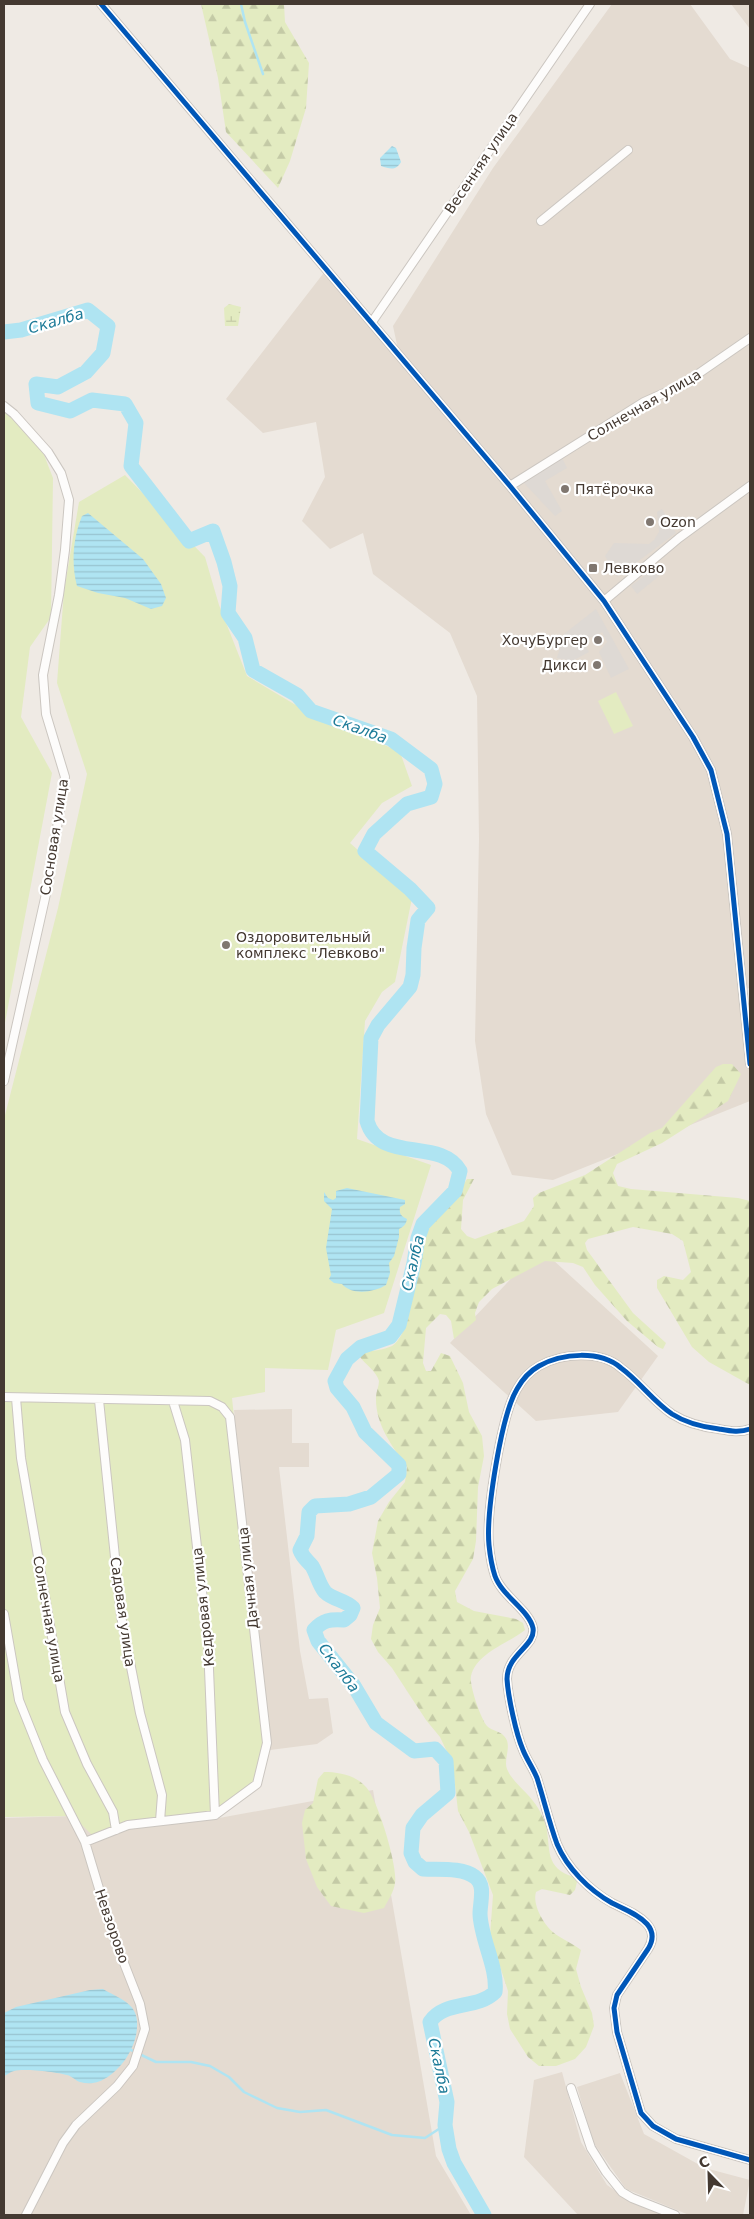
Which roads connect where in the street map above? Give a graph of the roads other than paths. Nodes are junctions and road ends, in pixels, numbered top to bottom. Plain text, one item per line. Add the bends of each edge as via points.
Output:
1 (101, 4) edge
2 (590, 4) edge
3 (628, 150) dead end
4 (541, 221) dead end
5 (372, 322) junction
6 (750, 338) edge
7 (4, 406) edge
8 (510, 486) junction
9 (750, 486) edge
10 (604, 601) junction
11 (750, 1064) edge
12 (4, 1081) edge
13 (4, 1397) edge
14 (16, 1398) junction
15 (98, 1400) junction
16 (173, 1401) junction
17 (750, 1429) edge
18 (4, 1614) edge
19 (215, 1815) junction
20 (160, 1821) junction
21 (116, 1830) junction
22 (86, 1842) junction
23 (571, 2088) dead end
24 (750, 2160) edge
25 (26, 2215) edge
26 (675, 2215) edge

1 - 5 street
2 - 5 street, Весенняя улица
3 - 4 street
5 - 8 street
6 - 8 street, Солнечная улица via 682,385 644,402
7 - 12 street, Сосновая улица via 48,452 60,473 69,500 59,594 43,675 46,714 65,777 48,885
8 - 10 street
9 - 10 street via 679,538
10 - 11 street via 711,770 727,834
13 - 14 street, Дачная улица
14 - 15 street, Дачная улица
14 - 21 street, Солнечная улица via 21,1458 65,1712 87,1764 113,1812
15 - 16 street, Дачная улица
15 - 20 street, Садовая улица via 121,1616 140,1713 162,1794
16 - 19 street, Кедровая улица via 185,1440 208,1645
16 - 19 street, Дачная улица via 210,1401 230,1416 267,1743 258,1784
17 - 24 street via 742,1432 688,1422 671,1414 622,1368 598,1358 572,1356 538,1366 516,1390 507,1414 491,1503 489,1546 500,1587 529,1620 532,1628 529,1643 514,1657 509,1667 508,1690 518,1736 536,1776 558,1845 566,1860 591,1888 639,1917 652,1933 648,1949 617,1995 614,2008 617,2032 640,2113 676,2139
18 - 22 street, Невзорово via 19,1700 43,1760
19 - 20 street, Дачная улица
20 - 21 street, Дачная улица
21 - 22 street, Дачная улица
22 - 25 street, Невзорово via 113,1935 140,2004 144,2029 133,2066 63,2143
23 - 26 street via 591,2148 622,2192

